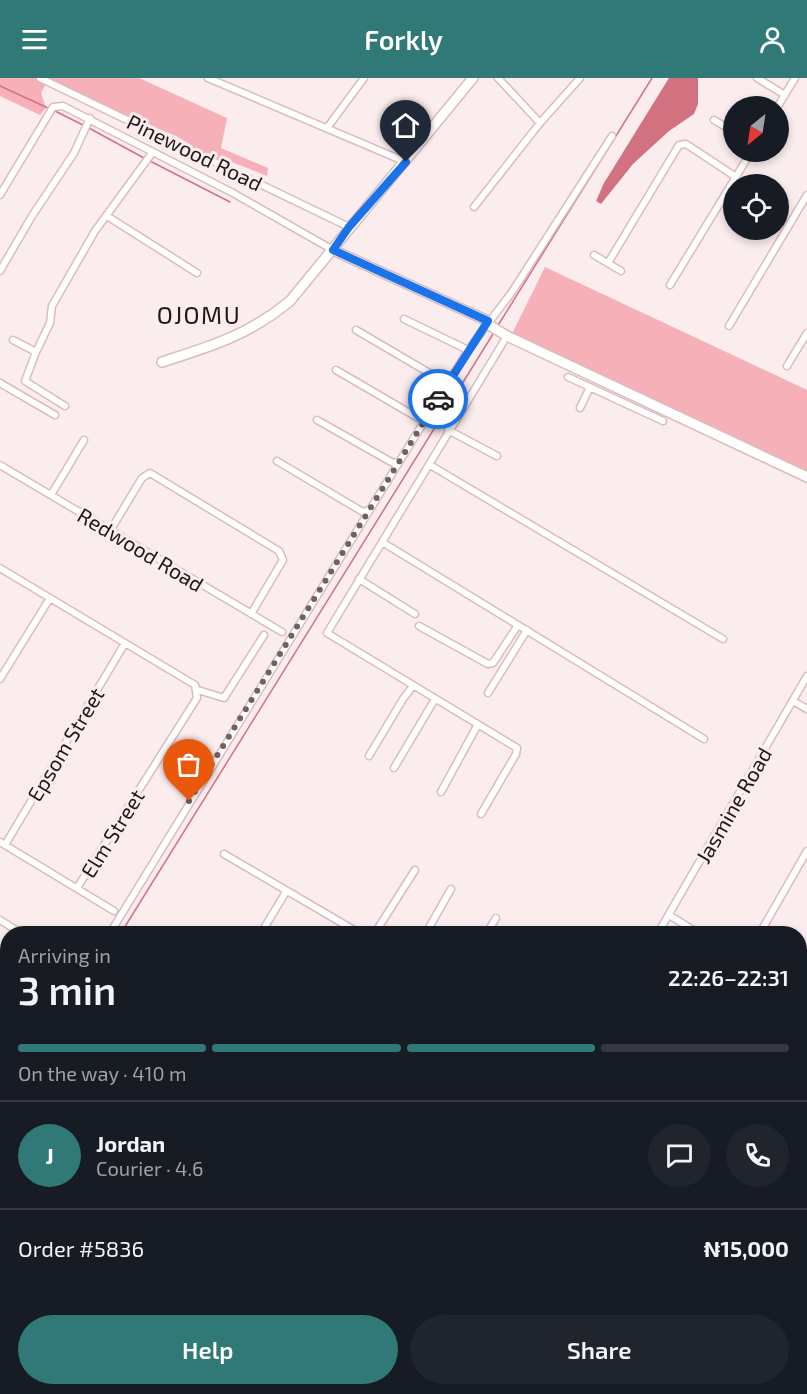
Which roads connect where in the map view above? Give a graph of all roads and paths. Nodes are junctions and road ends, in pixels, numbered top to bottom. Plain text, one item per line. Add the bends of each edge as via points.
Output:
1 (40, 78) edge
2 (208, 78) edge
3 (364, 78) edge
4 (473, 78) edge
5 (498, 78) edge
6 (580, 78) edge
7 (757, 78) edge
8 (795, 78) edge
9 (785, 95) joint
10 (714, 120) dead end
11 (540, 123) junction
12 (87, 124) junction
13 (723, 125) edge
14 (327, 128) junction
15 (612, 136) dead end
16 (152, 153) junction
17 (406, 162) junction
18 (731, 174) edge
19 (0, 195) edge
20 (807, 195) edge
21 (723, 198) edge
22 (474, 207) dead end
23 (106, 216) junction
24 (349, 227) junction
25 (333, 250) junction
26 (594, 255) dead end
27 (608, 263) junction
28 (0, 271) edge
29 (621, 271) dead end
30 (197, 273) dead end
31 (670, 285) dead end
32 (404, 320) dead end
33 (488, 323) junction
34 (729, 326) dead end
35 (356, 330) dead end
36 (807, 333) edge
37 (506, 335) junction
38 (13, 340) dead end
39 (468, 350) junction
40 (36, 352) junction
41 (162, 362) dead end
42 (787, 366) dead end
43 (336, 370) dead end
44 (590, 375) junction
45 (568, 377) dead end
46 (450, 379) junction
47 (0, 383) edge
48 (588, 386) junction
49 (65, 405) dead end
50 (580, 408) dead end
51 (55, 415) dead end
52 (426, 418) junction
53 (317, 420) dead end
54 (663, 421) dead end
55 (448, 430) junction
56 (84, 440) dead end
57 (497, 456) dead end
58 (277, 461) dead end
59 (399, 462) junction
60 (0, 465) edge
61 (430, 465) junction
62 (807, 477) edge
63 (51, 495) junction
64 (369, 510) junction
65 (110, 531) junction
66 (382, 542) junction
67 (0, 568) edge
68 (359, 579) junction
69 (50, 598) junction
70 (251, 614) junction
71 (415, 614) dead end
72 (518, 625) junction
73 (419, 626) dead end
74 (527, 630) junction
75 (282, 632) dead end
76 (264, 635) dead end
77 (723, 639) dead end
78 (125, 643) junction
79 (807, 676) edge
80 (0, 679) edge
81 (413, 686) junction
82 (196, 688) junction
83 (489, 693) dead end
84 (435, 699) junction
85 (793, 701) junction
86 (807, 709) edge
87 (477, 726) junction
88 (705, 739) dead end
89 (369, 756) dead end
90 (394, 768) dead end
91 (441, 792) dead end
92 (481, 814) dead end
93 (3, 843) edge
94 (807, 851) edge
95 (224, 854) dead end
96 (415, 870) dead end
97 (77, 888) junction
98 (451, 889) dead end
99 (286, 892) junction
100 (114, 911) dead end
101 (669, 915) junction
102 (496, 918) dead end
103 (114, 926) edge
104 (265, 926) edge
105 (346, 926) edge
106 (379, 926) edge
107 (430, 926) edge
108 (491, 926) edge
109 (662, 926) edge
110 (687, 926) edge
111 (764, 926) edge

1 - 24 street, Pinewood Road
2 - 14 street
3 - 14 street
4 - 17 street
5 - 11 street
6 - 11 street
7 - 9 street
8 - 9 street
10 - 13 street
11 - 22 street
12 - 16 street
12 - 19 street via 63,106 51,110
12 - 28 street via 75,153
14 - 17 street
15 - 33 street
16 - 23 street
16 - 25 street via 233,193
17 - 24 street
18 - 27 street via 686,144 679,145
20 - 34 street
21 - 31 street
23 - 30 street
23 - 40 street via 52,306 50,323
24 - 25 street
25 - 33 street
25 - 41 street via 290,301 252,330
26 - 27 street
27 - 29 street
32 - 39 street
33 - 37 street
33 - 39 street
35 - 46 street via 444,381
36 - 42 street
37 - 44 street
37 - 55 street
38 - 40 street
39 - 46 street
40 - 49 street via 25,381
43 - 52 street via 420,419
44 - 48 street
44 - 62 street
45 - 48 street
46 - 52 street
47 - 51 street
48 - 50 street
48 - 54 street
52 - 59 street
53 - 59 street via 393,463
55 - 57 street
55 - 61 street
56 - 63 street
58 - 64 street via 363,512
59 - 64 street
60 - 63 street, Redwood Road
61 - 66 street
61 - 77 street
63 - 65 street, Redwood Road
64 - 103 street
65 - 70 street, Redwood Road
65 - 70 street via 142,478 150,473 279,551 283,560
66 - 68 street
66 - 72 street
67 - 69 street
68 - 71 street
68 - 81 street via 327,633
69 - 78 street
69 - 80 street
70 - 75 street, Redwood Road
72 - 73 street via 493,663 488,664
72 - 74 street
74 - 83 street
74 - 88 street
76 - 82 street via 224,698
78 - 82 street
78 - 93 street, Epsom Street
79 - 85 street, Jasmine Road
81 - 84 street
81 - 89 street
82 - 97 street, Elm Street via 197,698
84 - 87 street
84 - 90 street
85 - 86 street
85 - 101 street, Jasmine Road
87 - 91 street
87 - 92 street via 517,748
93 - 97 street
94 - 111 street
95 - 99 street
96 - 106 street
97 - 100 street
98 - 107 street
99 - 104 street
99 - 105 street
101 - 109 street, Jasmine Road
101 - 110 street
102 - 108 street

